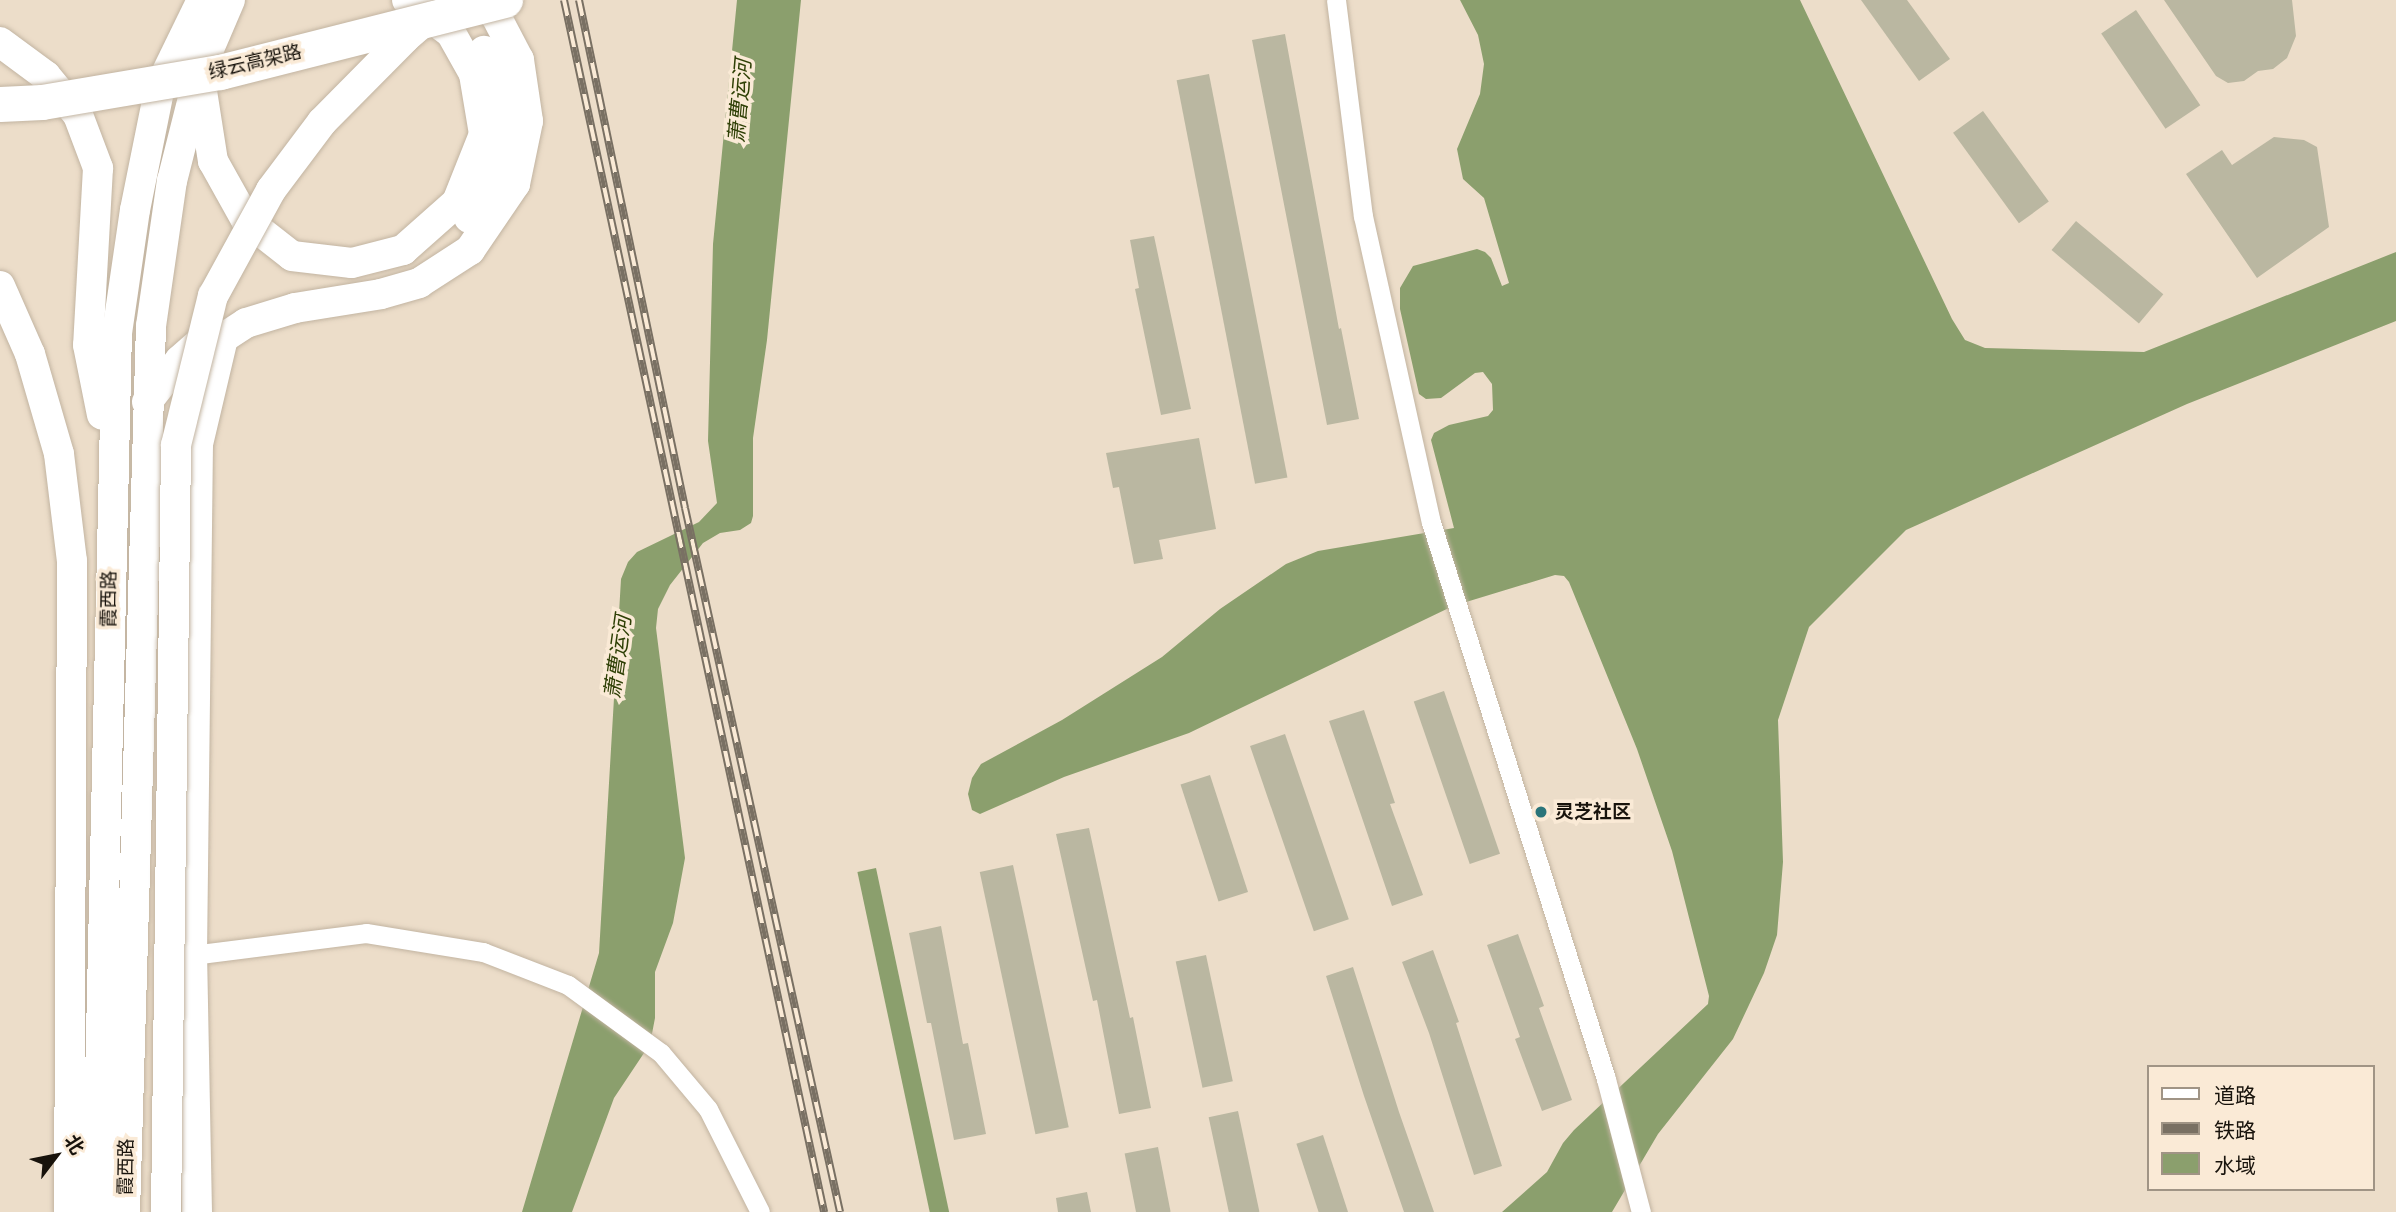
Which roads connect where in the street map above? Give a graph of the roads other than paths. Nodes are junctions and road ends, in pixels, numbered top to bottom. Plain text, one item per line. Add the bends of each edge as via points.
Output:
1 (202, 0) edge
2 (230, 0) edge
3 (407, 0) edge
4 (443, 0) edge
5 (450, 0) edge
6 (479, 0) edge
7 (505, 0) edge
8 (1336, 0) edge
9 (0, 43) edge
10 (200, 70) junction
11 (0, 104) edge
12 (0, 286) edge
13 (147, 402) junction
14 (112, 466) junction
15 (192, 955) junction
16 (69, 1212) edge
17 (97, 1212) edge
18 (125, 1212) edge
19 (166, 1212) edge
20 (197, 1212) edge
21 (760, 1212) edge
22 (1641, 1212) edge

1 - 14 main road, 霞西路 via 160,86 135,211 117,333
2 - 10 main road, 霞西路
3 - 10 main road via 451,33 469,64 484,134 457,202 403,250 352,263 292,256 246,220 213,161
4 - 13 main road via 472,31 494,68 503,120 492,173 461,233 413,271 377,286 291,294 239,309 180,360
5 - 19 main road, bridge via 405,37 322,122 271,190 213,296 176,445
6 - 15 main road via 496,16 519,61 528,121 515,184 470,250 419,283 295,308 246,323 223,338 198,444
7 - 11 highway, 绿云高架路, bridge via 220,72 42,102
8 - 22 street via 1363,216 1432,522 1606,1079
9 - 14 main road via 46,76 78,115 98,168 88,345
10 - 13 main road, 霞西路 via 172,181 151,326
12 - 16 main road via 30,354 59,454 72,561
13 - 18 main road, 霞西路
14 - 17 main road, 霞西路
15 - 20 main road
15 - 21 street via 366,933 483,952 568,985 661,1053 708,1109

